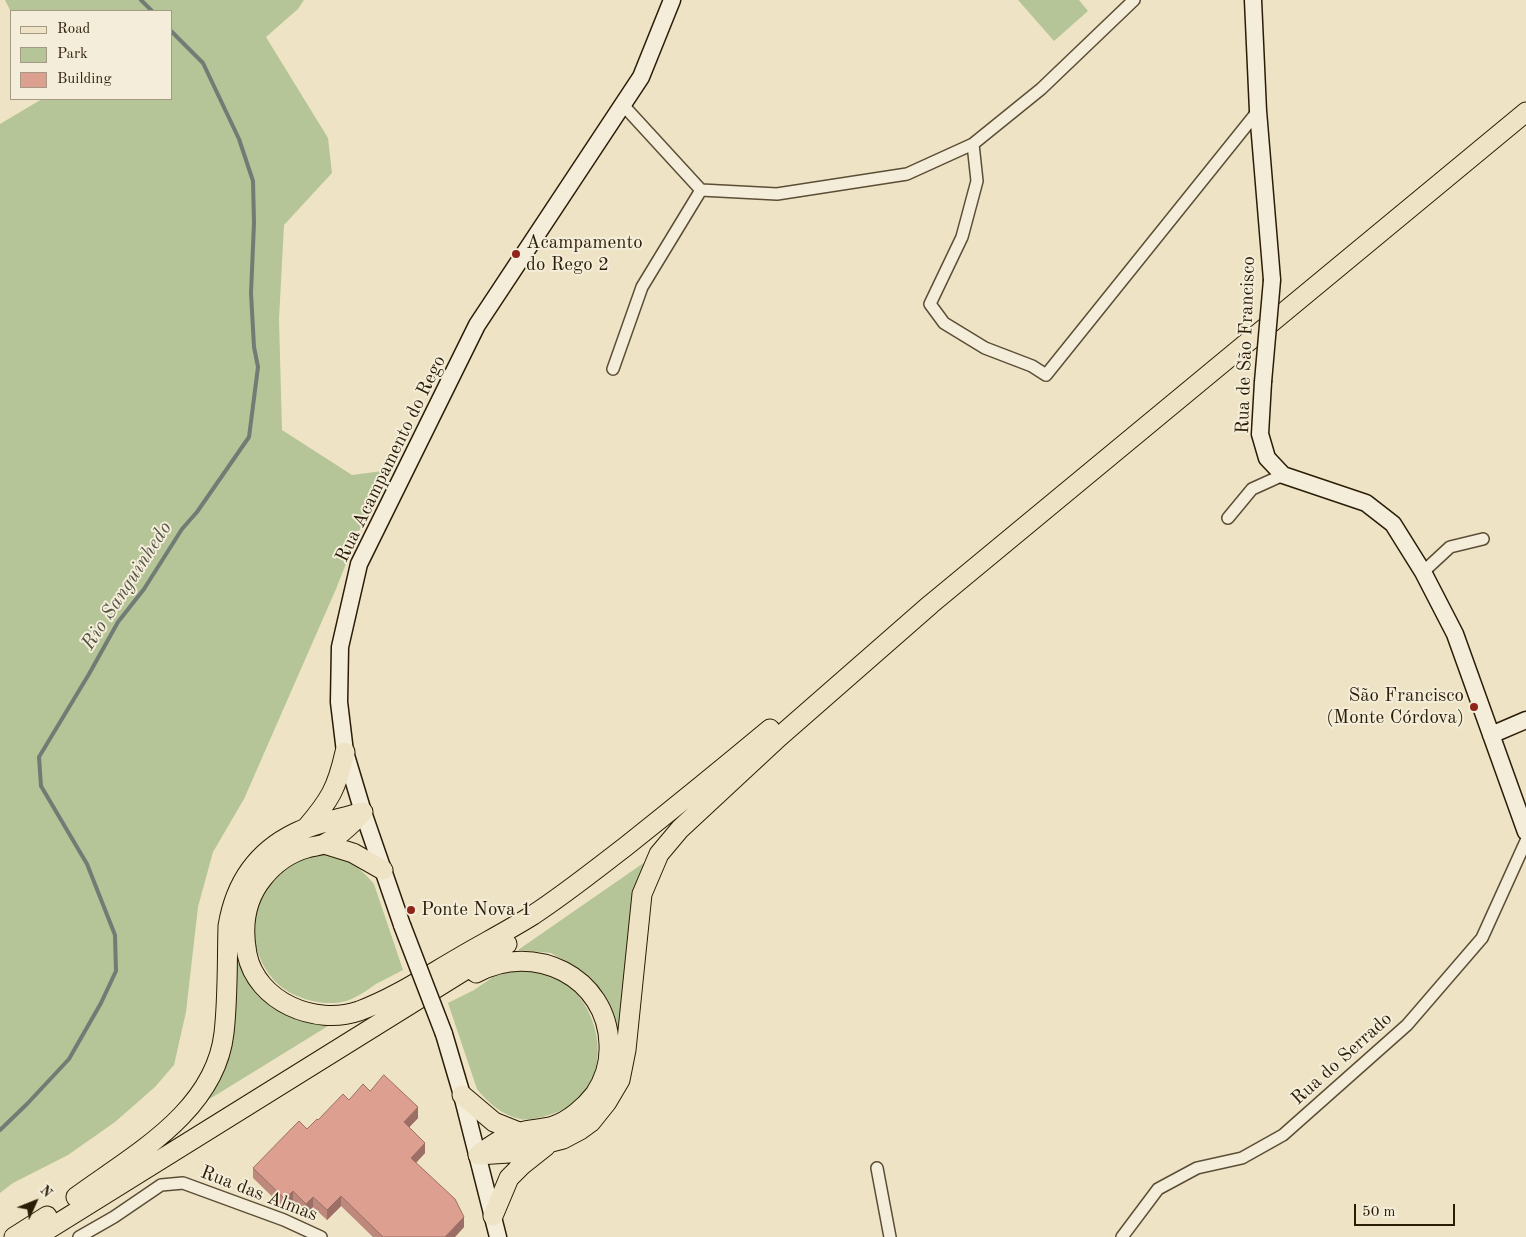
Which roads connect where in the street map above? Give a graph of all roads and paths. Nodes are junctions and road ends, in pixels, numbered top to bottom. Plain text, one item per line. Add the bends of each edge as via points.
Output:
1 (672, 0) edge
2 (1253, 0) edge
3 (1132, 1) edge
4 (623, 105) junction
5 (1258, 111) junction
6 (1526, 112) edge
7 (973, 144) junction
8 (700, 190) junction
9 (613, 369) dead end
10 (1283, 475) junction
11 (1228, 518) dead end
12 (1483, 539) dead end
13 (1423, 572) junction
14 (931, 604) junction
15 (1526, 720) edge
16 (1491, 734) junction
17 (779, 737) junction
18 (345, 752) junction
19 (363, 812) junction
20 (306, 828) junction
21 (1526, 832) edge
22 (1526, 841) edge
23 (324, 844) junction
24 (383, 870) junction
25 (402, 991) junction
26 (380, 1024) junction
27 (462, 1095) junction
28 (519, 1132) junction
29 (551, 1143) junction
30 (478, 1155) junction
31 (876, 1168) dead end
32 (76, 1197) junction
33 (493, 1216) junction
34 (14, 1237) edge
35 (36, 1237) edge
36 (79, 1237) edge
37 (321, 1237) edge
38 (498, 1237) edge
39 (890, 1237) edge
40 (1122, 1237) edge

1 - 4 main road, Rua Acampamento do Rego via 641,77
2 - 5 main road, Rua de São Francisco
3 - 7 street via 1041,89
4 - 8 street
4 - 18 main road, Rua Acampamento do Rego via 477,325 359,564 340,647 340,702
5 - 7 street via 1046,375 1032,366 985,348 944,324 930,304 962,237 977,181
5 - 10 main road, Rua de São Francisco, bridge via 1272,280 1260,434 1267,458
6 - 14 main road
7 - 8 street via 907,174 777,194
8 - 9 street via 642,287
10 - 11 street via 1252,489
10 - 13 main road, Rua de São Francisco via 1366,503 1393,524
12 - 13 street via 1450,547
13 - 16 main road, Rua de São Francisco via 1455,634
14 - 17 main road
14 - 25 main road via 594,871 533,914
15 - 16 main road
16 - 21 main road, Rua de São Francisco
17 - 26 main road via 644,846 540,924
17 - 29 main road via 680,829 659,854 642,894 620,1080 591,1122
18 - 19 main road, Rua Acampamento do Rego
18 - 20 main road via 330,798
19 - 20 main road
19 - 23 main road via 349,828
19 - 24 main road, Rua Acampamento do Rego
20 - 32 main road via 262,855 237,890 228,926 224,1034 219,1057 198,1099 169,1129
22 - 40 street, Rua do Serrado via 1482,938 1407,1025 1283,1136 1242,1158 1198,1168 1158,1188
23 - 24 main road via 353,853
23 - 25 main road via 291,854 272,867 261,880 250,899 245,918 249,961 275,998 296,1010 316,1015 358,1011
24 - 27 main road, Rua Acampamento do Rego, bridge via 444,1034
25 - 32 main road via 370,1016
26 - 28 main road via 482,969 503,963 547,963 571,974 587,988 602,1010 609,1031 606,1075 595,1093 570,1118 554,1126
26 - 35 main road
27 - 28 main road via 494,1122
27 - 30 main road, Rua Acampamento do Rego
28 - 30 main road
29 - 30 main road via 509,1153
29 - 33 main road via 509,1178
30 - 33 main road, Rua Acampamento do Rego
31 - 39 street
32 - 34 main road
33 - 38 main road, Rua Acampamento do Rego
36 - 37 street, Rua das Almas via 161,1185 183,1183

